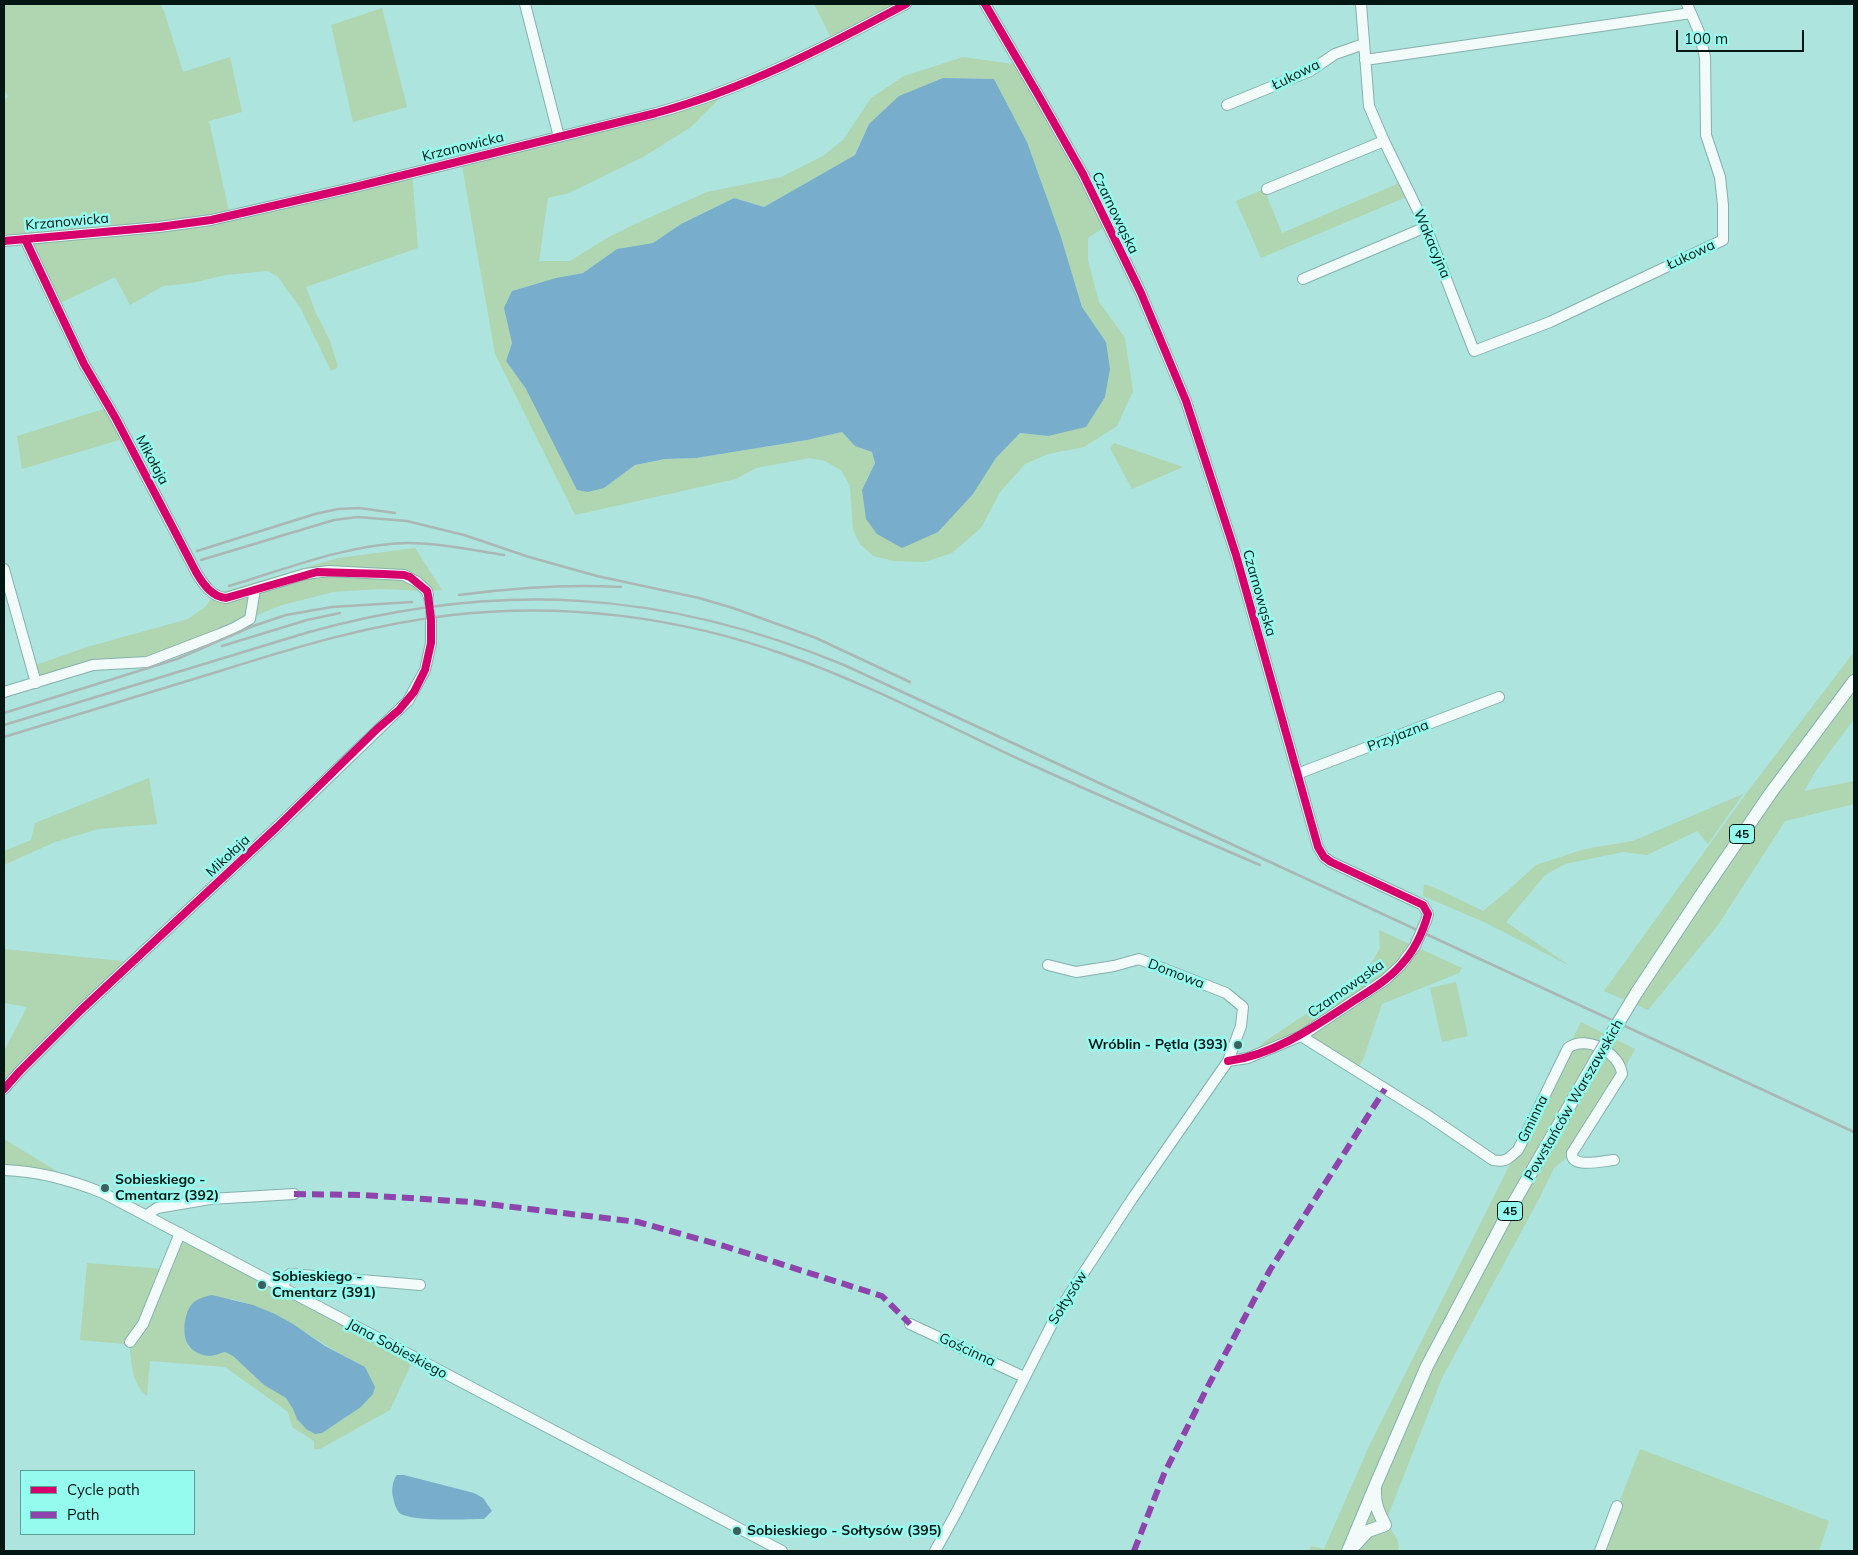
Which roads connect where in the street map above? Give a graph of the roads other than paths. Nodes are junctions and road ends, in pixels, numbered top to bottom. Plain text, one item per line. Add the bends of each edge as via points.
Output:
1 (525, 4) edge
2 (906, 4) edge
3 (985, 4) edge
4 (1361, 4) edge
5 (1689, 8) edge
6 (1364, 44) junction
7 (1365, 60) junction
8 (1227, 105) dead end
9 (559, 137) junction
10 (1384, 141) junction
11 (1267, 189) dead end
12 (1426, 227) junction
13 (25, 239) junction
14 (4, 240) edge
15 (1303, 279) dead end
16 (1474, 351) joint
17 (4, 569) edge
18 (256, 590) junction
19 (428, 595) tunnel mouth
20 (431, 620) tunnel mouth
21 (1854, 681) edge
22 (36, 683) junction
23 (4, 692) edge
24 (1499, 697) dead end
25 (1297, 774) junction
26 (1048, 966) dead end
27 (1300, 1036) junction
28 (1228, 1061) junction
29 (4, 1089) edge
30 (1614, 1160) dead end
31 (4, 1170) edge
32 (294, 1194) dead end
33 (147, 1216) junction
34 (180, 1233) junction
35 (420, 1284) dead end
36 (281, 1288) junction
37 (910, 1324) dead end
38 (130, 1342) dead end
39 (1024, 1377) junction
40 (1376, 1484) junction
41 (1617, 1506) dead end
42 (782, 1551) edge
43 (935, 1551) edge
44 (1349, 1551) edge
45 (1600, 1551) edge

1 - 9 street
2 - 9 street, Krzanowicka via 813,53 736,87 679,107
3 - 25 street, Czarnowąska via 1082,174 1141,293 1186,401 1236,555
4 - 6 street, Wakacyjna
5 - 7 street, Łukowa
5 - 16 street, Łukowa via 1705,57 1706,135 1720,177 1723,240 1550,322
6 - 7 street, Wakacyjna
6 - 8 street, Łukowa via 1335,54 1310,71
7 - 10 street, Wakacyjna via 1369,106
9 - 13 street, Krzanowicka via 211,220
10 - 11 street
10 - 12 street, Wakacyjna
12 - 15 street
12 - 16 street, Wakacyjna
13 - 14 street, Krzanowicka
13 - 18 street, Mikołaja via 84,364 200,580 220,597
17 - 22 street
18 - 19 street, Mikołaja via 305,574 329,571 404,575 417,582
18 - 22 street via 250,618 234,628 147,662 93,665
20 - 29 street, Mikołaja via 431,643 425,670 408,701 81,1010
21 - 40 main road, Powstańców Warszawskich / 45, bridge via 1770,794 1703,892 1597,1058 1509,1212 1427,1366
22 - 23 street
24 - 25 street, Przyjazna
25 - 27 street, Czarnowąska, bridge via 1318,848 1324,857 1423,905 1428,914 1415,946 1401,965 1385,980
26 - 28 street, Domowa via 1076,972 1139,959 1226,993 1243,1007 1241,1026
27 - 28 street, Czarnowąska via 1248,1058
27 - 30 street, Gminna via 1493,1160 1501,1162 1507,1161 1518,1150 1568,1048 1577,1042 1591,1044 1614,1056 1622,1074 1571,1157 1579,1162
28 - 39 street, Sołtysów via 1063,1304
31 - 33 street, Jana Sobieskiego via 20,1170 73,1181
32 - 33 street via 210,1199 157,1208
33 - 34 street, Jana Sobieskiego
34 - 36 street, Jana Sobieskiego
34 - 38 street via 143,1324
35 - 36 street via 290,1274
36 - 42 street, Jana Sobieskiego
37 - 39 street, Gościnna
39 - 43 street, Sołtysów
40 - 44 main road, Powstańców Warszawskich / 45
40 - 44 main road via 1374,1498 1385,1525 1368,1531
41 - 45 street

